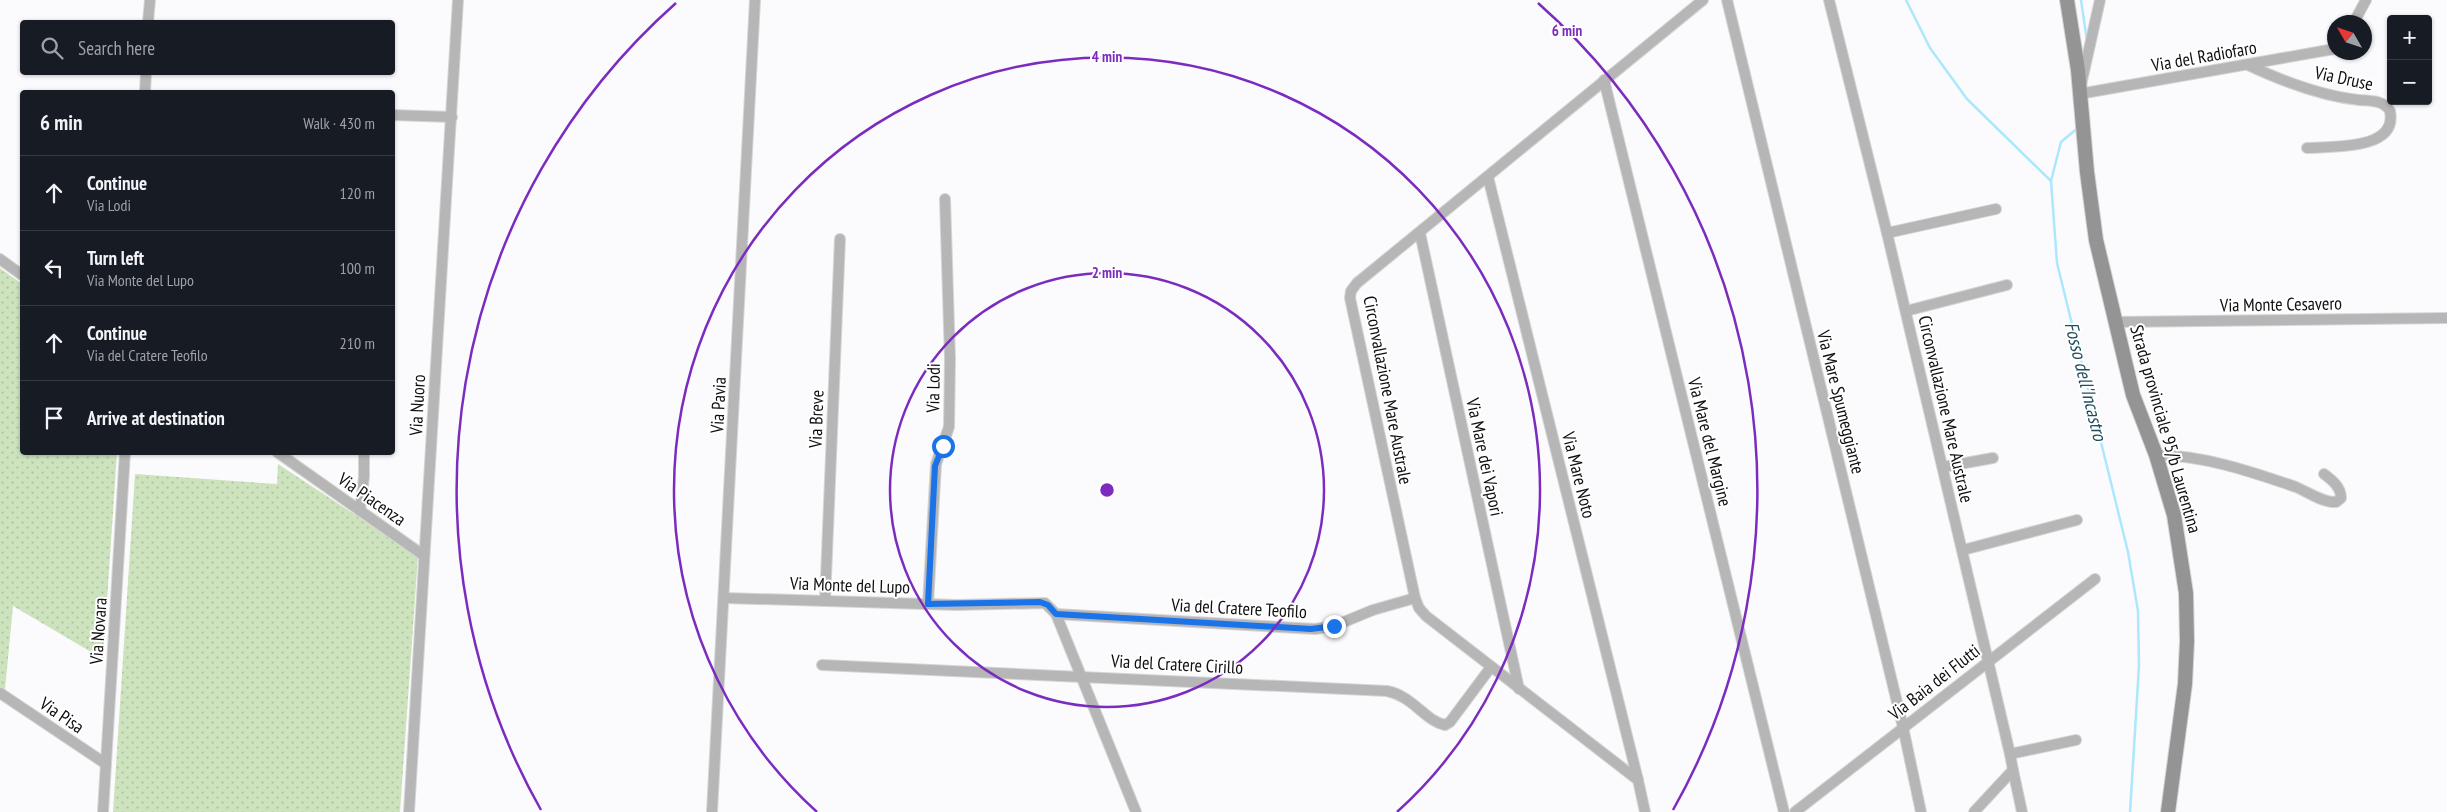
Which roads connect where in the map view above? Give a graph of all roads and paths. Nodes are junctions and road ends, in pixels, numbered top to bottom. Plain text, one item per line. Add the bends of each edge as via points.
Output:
1 (150, 0) edge
2 (458, 0) edge
3 (755, 0) edge
4 (1703, 0) edge
5 (1727, 0) edge
6 (1830, 0) edge
7 (2067, 0) edge
8 (2100, 0) edge
9 (2366, 0) edge
10 (2358, 15) edge
11 (148, 20) edge
12 (2327, 50) edge
13 (2248, 65) junction
14 (146, 75) edge
15 (1604, 80) junction
16 (145, 90) edge
17 (2079, 94) junction
18 (395, 115) edge
19 (452, 117) junction
20 (2307, 148) dead end
21 (1488, 177) junction
22 (945, 199) dead end
23 (1996, 209) dead end
24 (1420, 233) junction
25 (1887, 233) junction
26 (840, 239) dead end
27 (0, 259) edge
28 (20, 274) edge
29 (2007, 285) dead end
30 (1906, 311) junction
31 (2447, 318) edge
32 (2115, 322) junction
33 (125, 455) edge
34 (281, 455) edge
35 (364, 455) edge
36 (2156, 455) junction
37 (1993, 458) dead end
38 (1943, 467) junction
39 (2324, 474) dead end
40 (360, 511) junction
41 (2076, 520) dead end
42 (1963, 550) junction
43 (424, 555) junction
44 (2095, 579) dead end
45 (725, 598) junction
46 (1415, 598) junction
47 (825, 601) junction
48 (928, 604) junction
49 (1056, 614) junction
50 (1989, 660) junction
51 (822, 665) dead end
52 (1491, 667) junction
53 (1081, 676) junction
54 (1519, 688) junction
55 (0, 693) edge
56 (1902, 727) junction
57 (2076, 740) dead end
58 (2010, 754) junction
59 (106, 764) junction
60 (2013, 770) junction
61 (1638, 780) junction
62 (103, 812) edge
63 (409, 812) edge
64 (712, 812) edge
65 (1136, 812) edge
66 (1645, 812) edge
67 (1784, 812) edge
68 (1795, 812) edge
69 (1921, 812) edge
70 (1974, 812) edge
71 (2022, 812) edge
72 (2168, 812) edge

1 - 11 street
2 - 19 street, Via Nuoro
3 - 45 street, Via Pavia
4 - 15 street, Circonvallazione Mare Australe
5 - 56 street, Via Mare Spumeggiante
6 - 25 street, Circonvallazione Mare Australe
7 - 17 main road, Strada provinciale 95/b Laurentina
8 - 17 street
9 - 10 street
12 - 13 street, Via del Radiofaro
13 - 17 street, Via del Radiofaro
13 - 20 street, Via Druse via 2287,82 2343,97 2378,102 2390,111 2387,128 2376,140
14 - 16 street
15 - 21 street, Circonvallazione Mare Australe
15 - 67 street, Via Mare del Margine
17 - 32 main road, Strada provinciale 95/b Laurentina via 2096,240
18 - 19 street
19 - 43 street, Via Nuoro
21 - 24 street, Circonvallazione Mare Australe
21 - 61 street, Via Mare Noto
22 - 48 street, Via Lodi via 949,427 936,464
23 - 25 street
24 - 46 street, Circonvallazione Mare Australe via 1355,285 1350,298
24 - 54 street, Via Mare dei Vapori
25 - 30 street, Circonvallazione Mare Australe
26 - 47 street, Via Breve
27 - 28 street
29 - 30 street
30 - 38 street, Circonvallazione Mare Australe
31 - 32 street, Via Monte Cesavero
32 - 36 main road, Strada provinciale 95/b Laurentina via 2133,395
33 - 59 street, Via Novara
34 - 40 street, Via Piacenza
35 - 40 street
36 - 39 street via 2196,458 2336,502 2341,498 2340,492
36 - 72 main road, Strada provinciale 95/b Laurentina via 2178,529 2187,599 2184,684
37 - 38 street
38 - 42 street, Circonvallazione Mare Australe
40 - 43 street, Via Piacenza
41 - 42 street
42 - 50 street, Circonvallazione Mare Australe
43 - 63 street, Via Nuoro
44 - 50 street, Via Baia dei Flutti
45 - 47 street, Via Monte del Lupo
45 - 64 street, Via Pavia
46 - 49 street, Via del Cratere Teofilo via 1334,626 1315,629
46 - 52 street, Circonvallazione Mare Australe via 1424,614
47 - 48 street, Via Monte del Lupo
48 - 49 street, Via Monte del Lupo via 1040,602
49 - 53 street
50 - 56 street, Via Baia dei Flutti
50 - 58 street, Circonvallazione Mare Australe
51 - 53 street, Via del Cratere Cirillo
52 - 53 street, Via del Cratere Cirillo via 1450,722 1444,725 1409,700 1387,692
52 - 54 street, Circonvallazione Mare Australe
53 - 65 street
54 - 61 street, Circonvallazione Mare Australe
55 - 59 street, Via Pisa
56 - 68 street, Via Baia dei Flutti
56 - 69 street, Via Mare Spumeggiante
57 - 58 street
58 - 60 street, Circonvallazione Mare Australe
59 - 62 street, Via Novara
60 - 70 street
60 - 71 street, Circonvallazione Mare Australe
61 - 66 street

